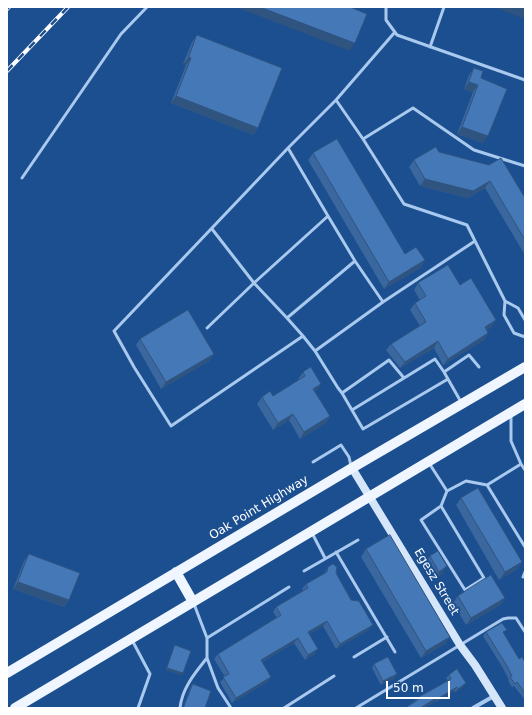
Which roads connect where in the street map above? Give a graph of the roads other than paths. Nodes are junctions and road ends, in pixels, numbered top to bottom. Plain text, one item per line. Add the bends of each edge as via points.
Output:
1 (147, 7) edge
2 (386, 7) edge
3 (444, 7) edge
4 (395, 32) junction
5 (430, 47) junction
6 (525, 80) edge
7 (336, 100) junction
8 (363, 139) junction
9 (288, 148) junction
10 (525, 166) edge
11 (22, 178) dead end
12 (328, 216) junction
13 (212, 229) junction
14 (475, 241) junction
15 (355, 261) junction
16 (254, 283) junction
17 (505, 301) junction
18 (383, 302) junction
19 (287, 318) junction
20 (525, 320) edge
21 (207, 328) dead end
22 (303, 336) junction
23 (525, 337) edge
24 (315, 351) junction
25 (479, 367) dead end
26 (525, 367) edge
27 (444, 372) junction
28 (404, 378) junction
29 (448, 379) junction
30 (342, 393) junction
31 (462, 404) junction
32 (525, 404) edge
33 (352, 410) junction
34 (511, 412) junction
35 (313, 462) dead end
36 (428, 462) junction
37 (521, 464) junction
38 (352, 468) junction
39 (525, 470) edge
40 (486, 485) junction
41 (447, 491) junction
42 (370, 497) junction
43 (441, 506) junction
44 (311, 532) junction
45 (525, 538) edge
46 (358, 540) dead end
47 (521, 540) junction
48 (525, 547) edge
49 (336, 552) junction
50 (325, 558) junction
51 (304, 571) dead end
52 (176, 572) junction
53 (525, 572) edge
54 (523, 577) dead end
55 (289, 588) dead end
56 (193, 602) junction
57 (525, 632) edge
58 (207, 638) junction
59 (387, 638) junction
60 (132, 639) junction
61 (460, 645) junction
62 (395, 652) dead end
63 (354, 657) dead end
64 (208, 658) junction
65 (7, 673) edge
66 (334, 676) dead end
67 (494, 696) junction
68 (15, 708) edge
69 (138, 708) edge
70 (180, 708) edge
71 (231, 708) edge
72 (284, 708) edge
73 (356, 708) edge
74 (473, 708) edge
75 (502, 708) edge

1 - 11 lane via 121,34
2 - 4 lane via 386,20
3 - 5 lane
4 - 5 lane
4 - 7 lane
5 - 6 lane
7 - 8 lane
7 - 9 lane
8 - 10 lane via 412,108 474,150
8 - 14 lane via 404,204 467,225
9 - 12 lane
9 - 13 lane
12 - 15 lane
12 - 16 lane
13 - 16 lane
13 - 22 lane via 114,331 171,426
14 - 17 lane
14 - 18 lane
15 - 18 lane
15 - 19 lane
16 - 19 lane
16 - 21 lane
17 - 20 lane via 518,308
17 - 23 lane via 504,315 514,333
18 - 24 lane
19 - 22 lane
22 - 24 lane
24 - 30 lane
25 - 27 lane via 470,355
26 - 31 main road, Oak Point Highway
27 - 28 lane via 435,359
27 - 29 lane
28 - 30 lane via 390,360
28 - 33 lane
29 - 31 lane
29 - 33 lane via 363,429
30 - 33 lane
31 - 38 main road, Oak Point Highway
32 - 34 main road
34 - 36 main road
34 - 37 lane via 511,441
35 - 38 lane via 341,445
36 - 41 lane
36 - 42 main road
37 - 39 lane
37 - 40 lane
38 - 42 street, Egesz Street
38 - 52 main road, Oak Point Highway
40 - 41 lane via 466,481
40 - 47 lane
41 - 43 lane
42 - 44 main road
42 - 61 street, Egesz Street
43 - 43 lane via 421,520 465,590 484,578
44 - 50 lane
44 - 56 main road
45 - 47 lane
46 - 49 lane
47 - 48 lane
49 - 50 lane
49 - 59 lane
50 - 51 lane
52 - 56 main road
52 - 65 main road, Oak Point Highway
53 - 54 lane
55 - 58 lane
56 - 58 lane
56 - 60 main road
57 - 61 lane via 516,618 503,619
58 - 64 lane
59 - 62 lane
59 - 63 lane
60 - 68 main road
60 - 69 lane via 150,674
61 - 67 street, Egesz Street
61 - 73 lane
64 - 70 lane via 190,680
64 - 71 lane via 218,688
66 - 72 lane
67 - 74 street
67 - 75 street, Egesz Street

